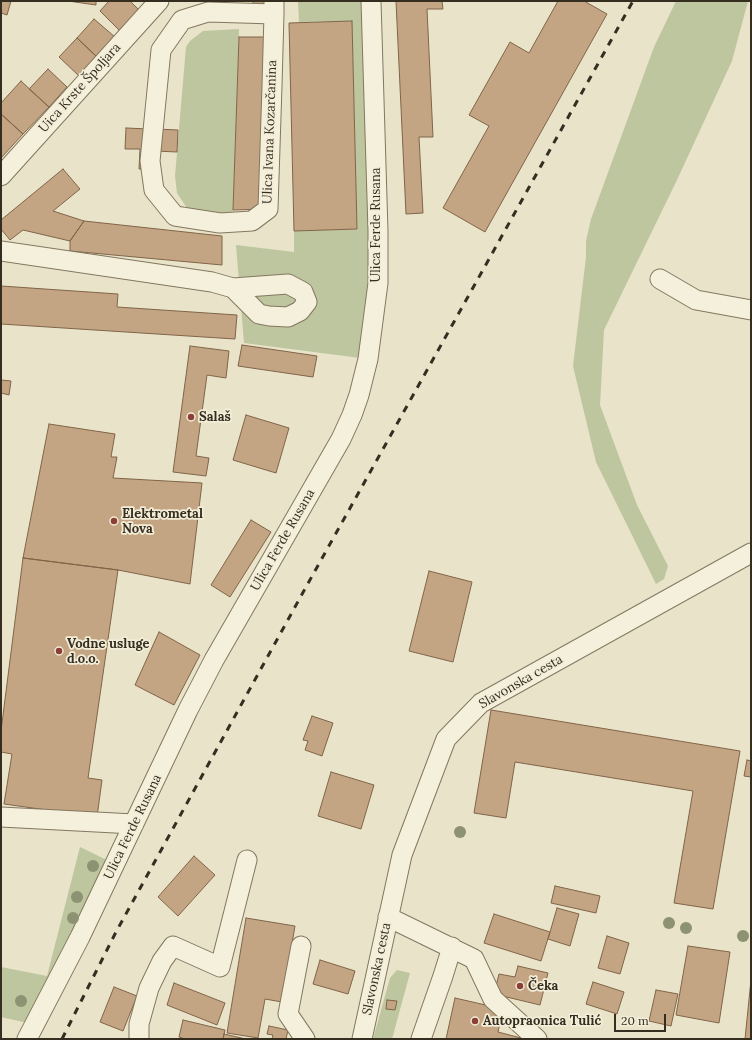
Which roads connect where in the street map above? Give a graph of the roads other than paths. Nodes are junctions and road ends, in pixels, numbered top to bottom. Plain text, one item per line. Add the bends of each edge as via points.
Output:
1 (159, 1) edge
2 (371, 1) edge
3 (274, 7) edge
4 (1, 176) edge
5 (1, 251) edge
6 (660, 279) dead end
7 (233, 288) dead end
8 (751, 310) edge
9 (751, 553) edge
10 (1, 817) edge
11 (134, 824) junction
12 (247, 860) dead end
13 (388, 917) junction
14 (301, 946) dead end
15 (452, 947) junction
16 (27, 1039) edge
17 (139, 1039) edge
18 (305, 1039) edge
19 (362, 1039) edge
20 (421, 1039) edge
21 (537, 1039) edge

1 - 4 street, Uica Krste Špoljara
2 - 11 street, Ulica Ferde Rusana via 378,283 368,359 359,395 341,439 214,660
3 - 3 street, Ulica Ivana Kozarčanina via 268,209 252,221 220,223 175,216 154,190 150,162 161,50 182,20 208,12
5 - 7 street via 212,282
6 - 8 street via 696,300
9 - 13 street, Slavonska cesta via 481,703 446,738 402,855
10 - 11 street
11 - 16 street, Ulica Ferde Rusana
12 - 17 street via 220,967 173,946 162,961 149,988 139,1024
13 - 15 street
13 - 19 street, Slavonska cesta
14 - 18 street via 288,1014
15 - 20 street
15 - 21 street via 474,958 493,999

